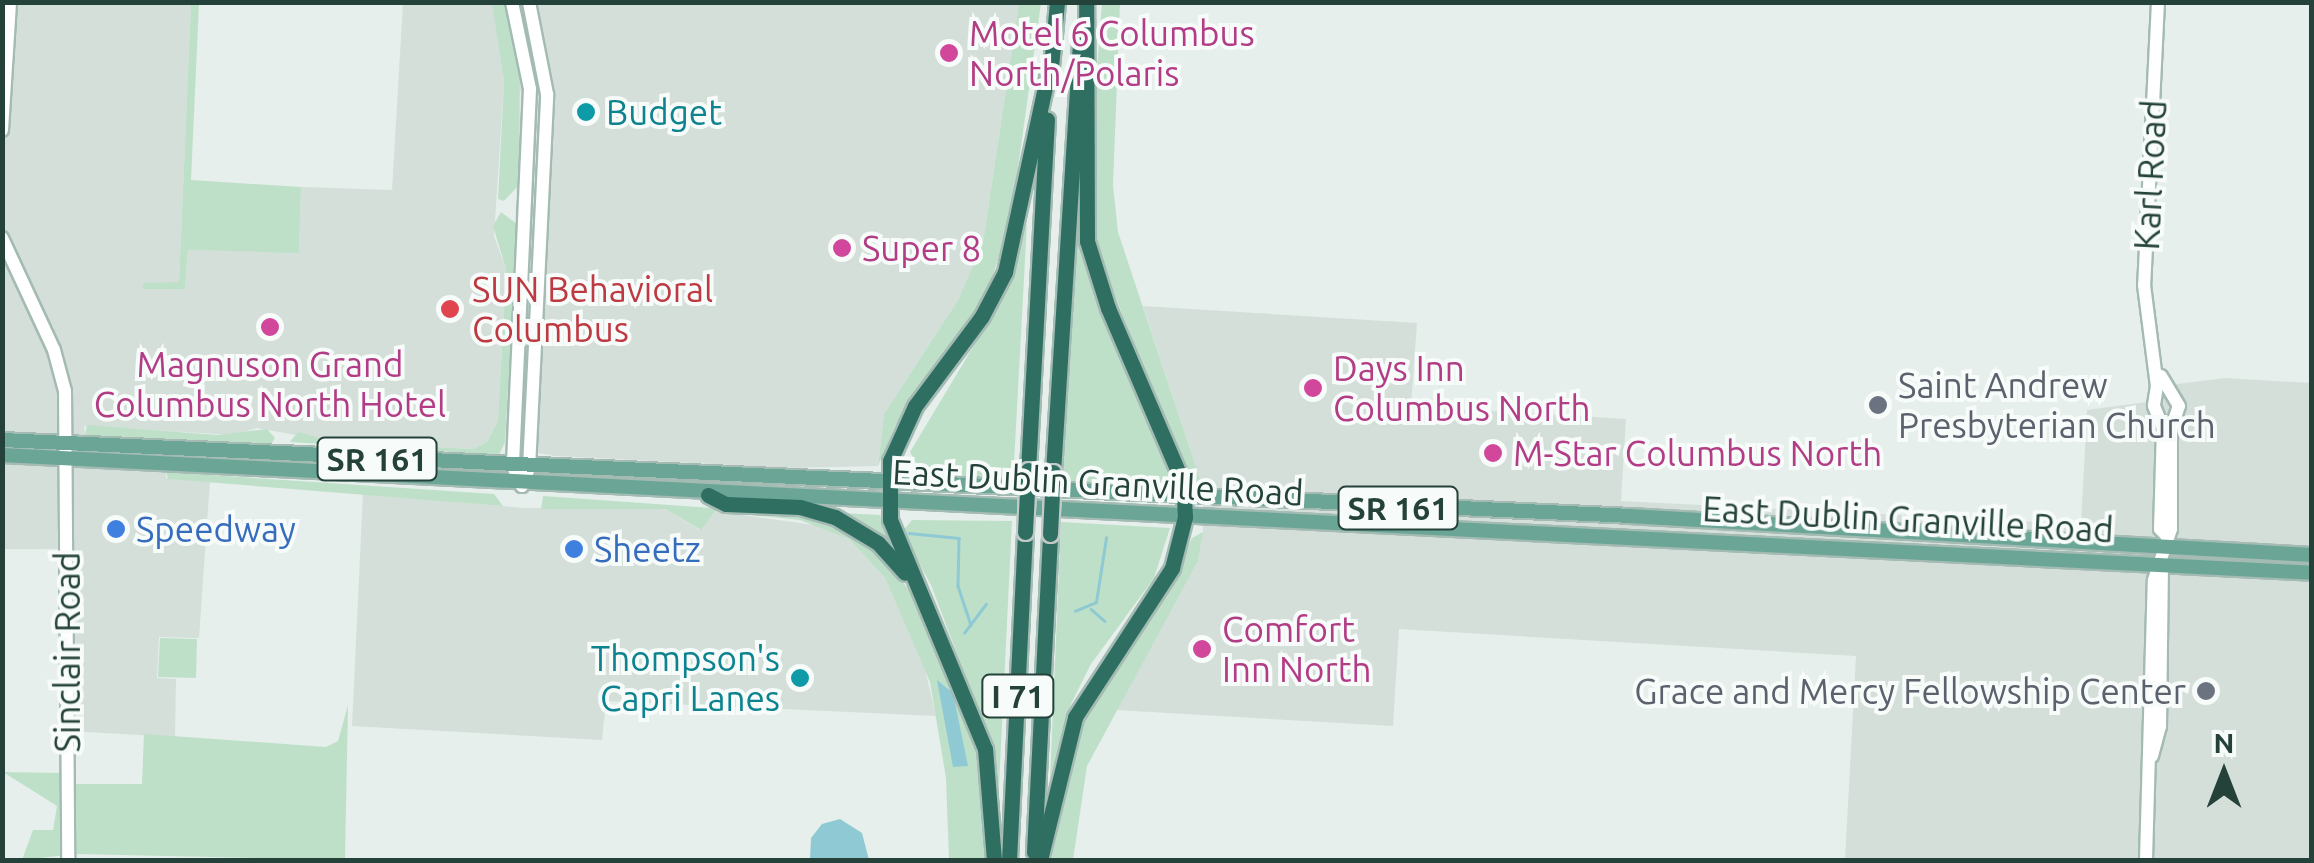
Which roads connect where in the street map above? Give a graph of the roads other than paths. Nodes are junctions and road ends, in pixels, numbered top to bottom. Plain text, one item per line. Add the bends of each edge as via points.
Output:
1 (10, 2) edge
2 (512, 2) edge
3 (530, 2) edge
4 (1057, 2) edge
5 (1086, 2) edge
6 (2158, 2) edge
7 (1051, 60) junction
8 (2, 130) edge
9 (2, 238) edge
10 (2164, 395) junction
11 (2176, 413) junction
12 (2160, 416) junction
13 (2, 440) edge
14 (67, 442) junction
15 (2, 455) edge
16 (68, 460) junction
17 (513, 468) junction
18 (530, 468) junction
19 (888, 484) junction
20 (522, 486) junction
21 (708, 495) junction
22 (1186, 499) junction
23 (888, 502) junction
24 (1185, 517) junction
25 (2165, 541) junction
26 (2312, 554) edge
27 (2162, 564) junction
28 (2312, 572) edge
29 (921, 594) junction
30 (68, 860) edge
31 (994, 860) edge
32 (1009, 860) edge
33 (1037, 860) edge
34 (2146, 860) edge

1 - 8 main road
2 - 17 main road via 530,88
3 - 18 main road via 546,94
4 - 7 highway, I 71
5 - 22 highway via 1087,241
5 - 33 highway, I 71, bridge via 1071,123
6 - 10 main road, Karl Road via 2144,285 2150,348
7 - 19 highway via 1005,272 982,316 905,422
7 - 32 highway, I 71, bridge
9 - 14 main road, Sinclair Road via 60,365
10 - 11 main road via 2178,402
10 - 12 main road via 2154,406
11 - 12 main road
11 - 25 main road
12 - 25 main road
13 - 14 main road, East Dublin Granville Road / SR 161
14 - 16 main road, Sinclair Road
14 - 17 main road, East Dublin Granville Road / SR 161
15 - 16 main road, East Dublin Granville Road / SR 161
16 - 20 main road, East Dublin Granville Road / SR 161
16 - 30 main road, Sinclair Road
17 - 18 main road, East Dublin Granville Road / SR 161
17 - 20 main road
18 - 19 main road, East Dublin Granville Road / SR 161
18 - 20 main road
19 - 22 main road, East Dublin Granville Road / SR 161
19 - 23 highway
20 - 21 main road, East Dublin Granville Road / SR 161
21 - 23 main road, East Dublin Granville Road / SR 161
21 - 29 highway via 726,504 835,517 878,543
22 - 24 highway
22 - 25 main road, East Dublin Granville Road / SR 161
23 - 24 main road, East Dublin Granville Road / SR 161
23 - 29 highway
24 - 27 main road, East Dublin Granville Road / SR 161
24 - 33 highway via 1172,568 1076,717
25 - 26 main road, East Dublin Granville Road / SR 161
25 - 27 main road
27 - 28 main road, East Dublin Granville Road / SR 161
27 - 34 main road via 2160,726
29 - 31 highway via 986,749

